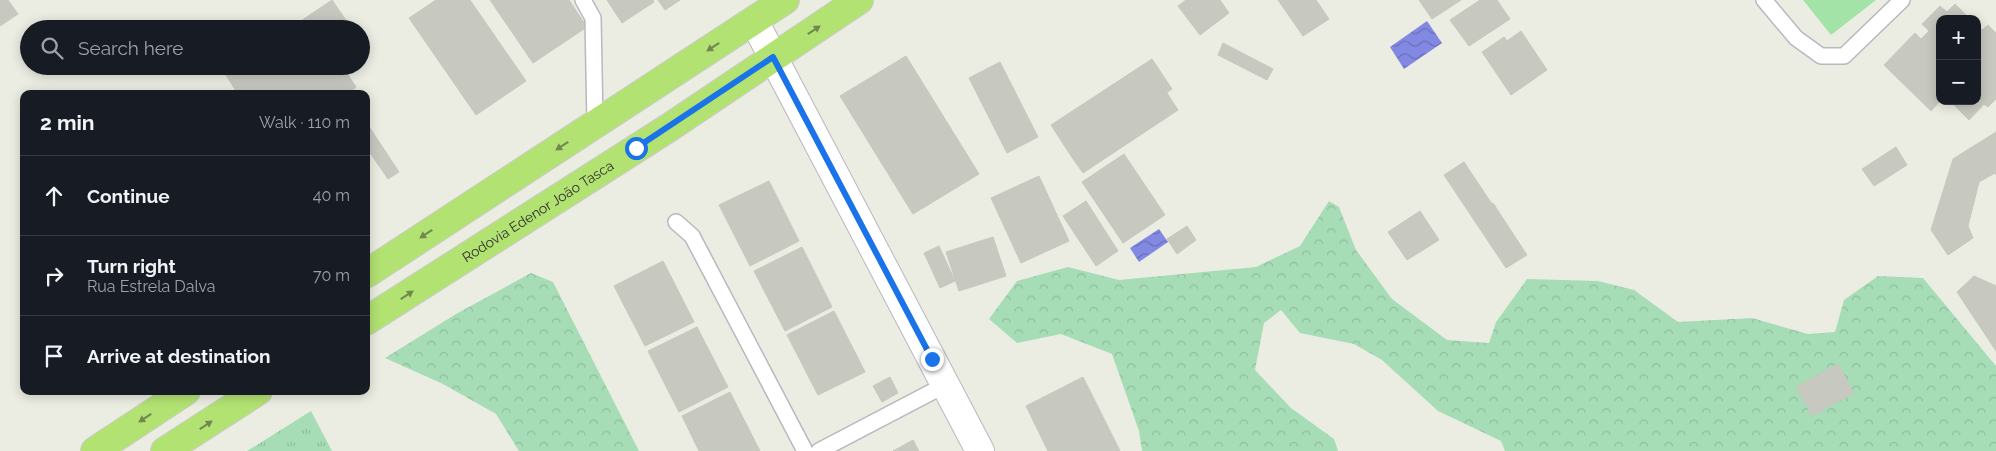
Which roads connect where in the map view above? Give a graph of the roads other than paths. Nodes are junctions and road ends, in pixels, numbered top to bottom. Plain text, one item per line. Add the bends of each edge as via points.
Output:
1 (583, 0) edge
2 (785, 0) edge
3 (859, 0) edge
4 (1764, 0) edge
5 (1902, 0) edge
6 (754, 21) junction
7 (773, 57) junction
8 (595, 124) junction
9 (676, 222) dead end
10 (370, 271) edge
11 (370, 318) edge
12 (946, 385) junction
13 (180, 395) edge
14 (252, 395) edge
15 (94, 451) edge
16 (165, 451) edge
17 (806, 451) edge
18 (819, 451) edge
19 (980, 451) edge

1 - 8 lane via 593,18
2 - 6 main road
7 -> 3 main road, Rodovia Edenor João Tasca
4 - 5 lane via 1796,38 1821,56 1844,56
6 - 7 street
6 -> 8 main road
11 -> 7 main road, Rodovia Edenor João Tasca via 670,127
7 - 12 street
8 -> 10 main road
9 - 17 lane via 692,236
12 - 18 lane
12 - 19 street
13 -> 15 main road
16 -> 14 main road

